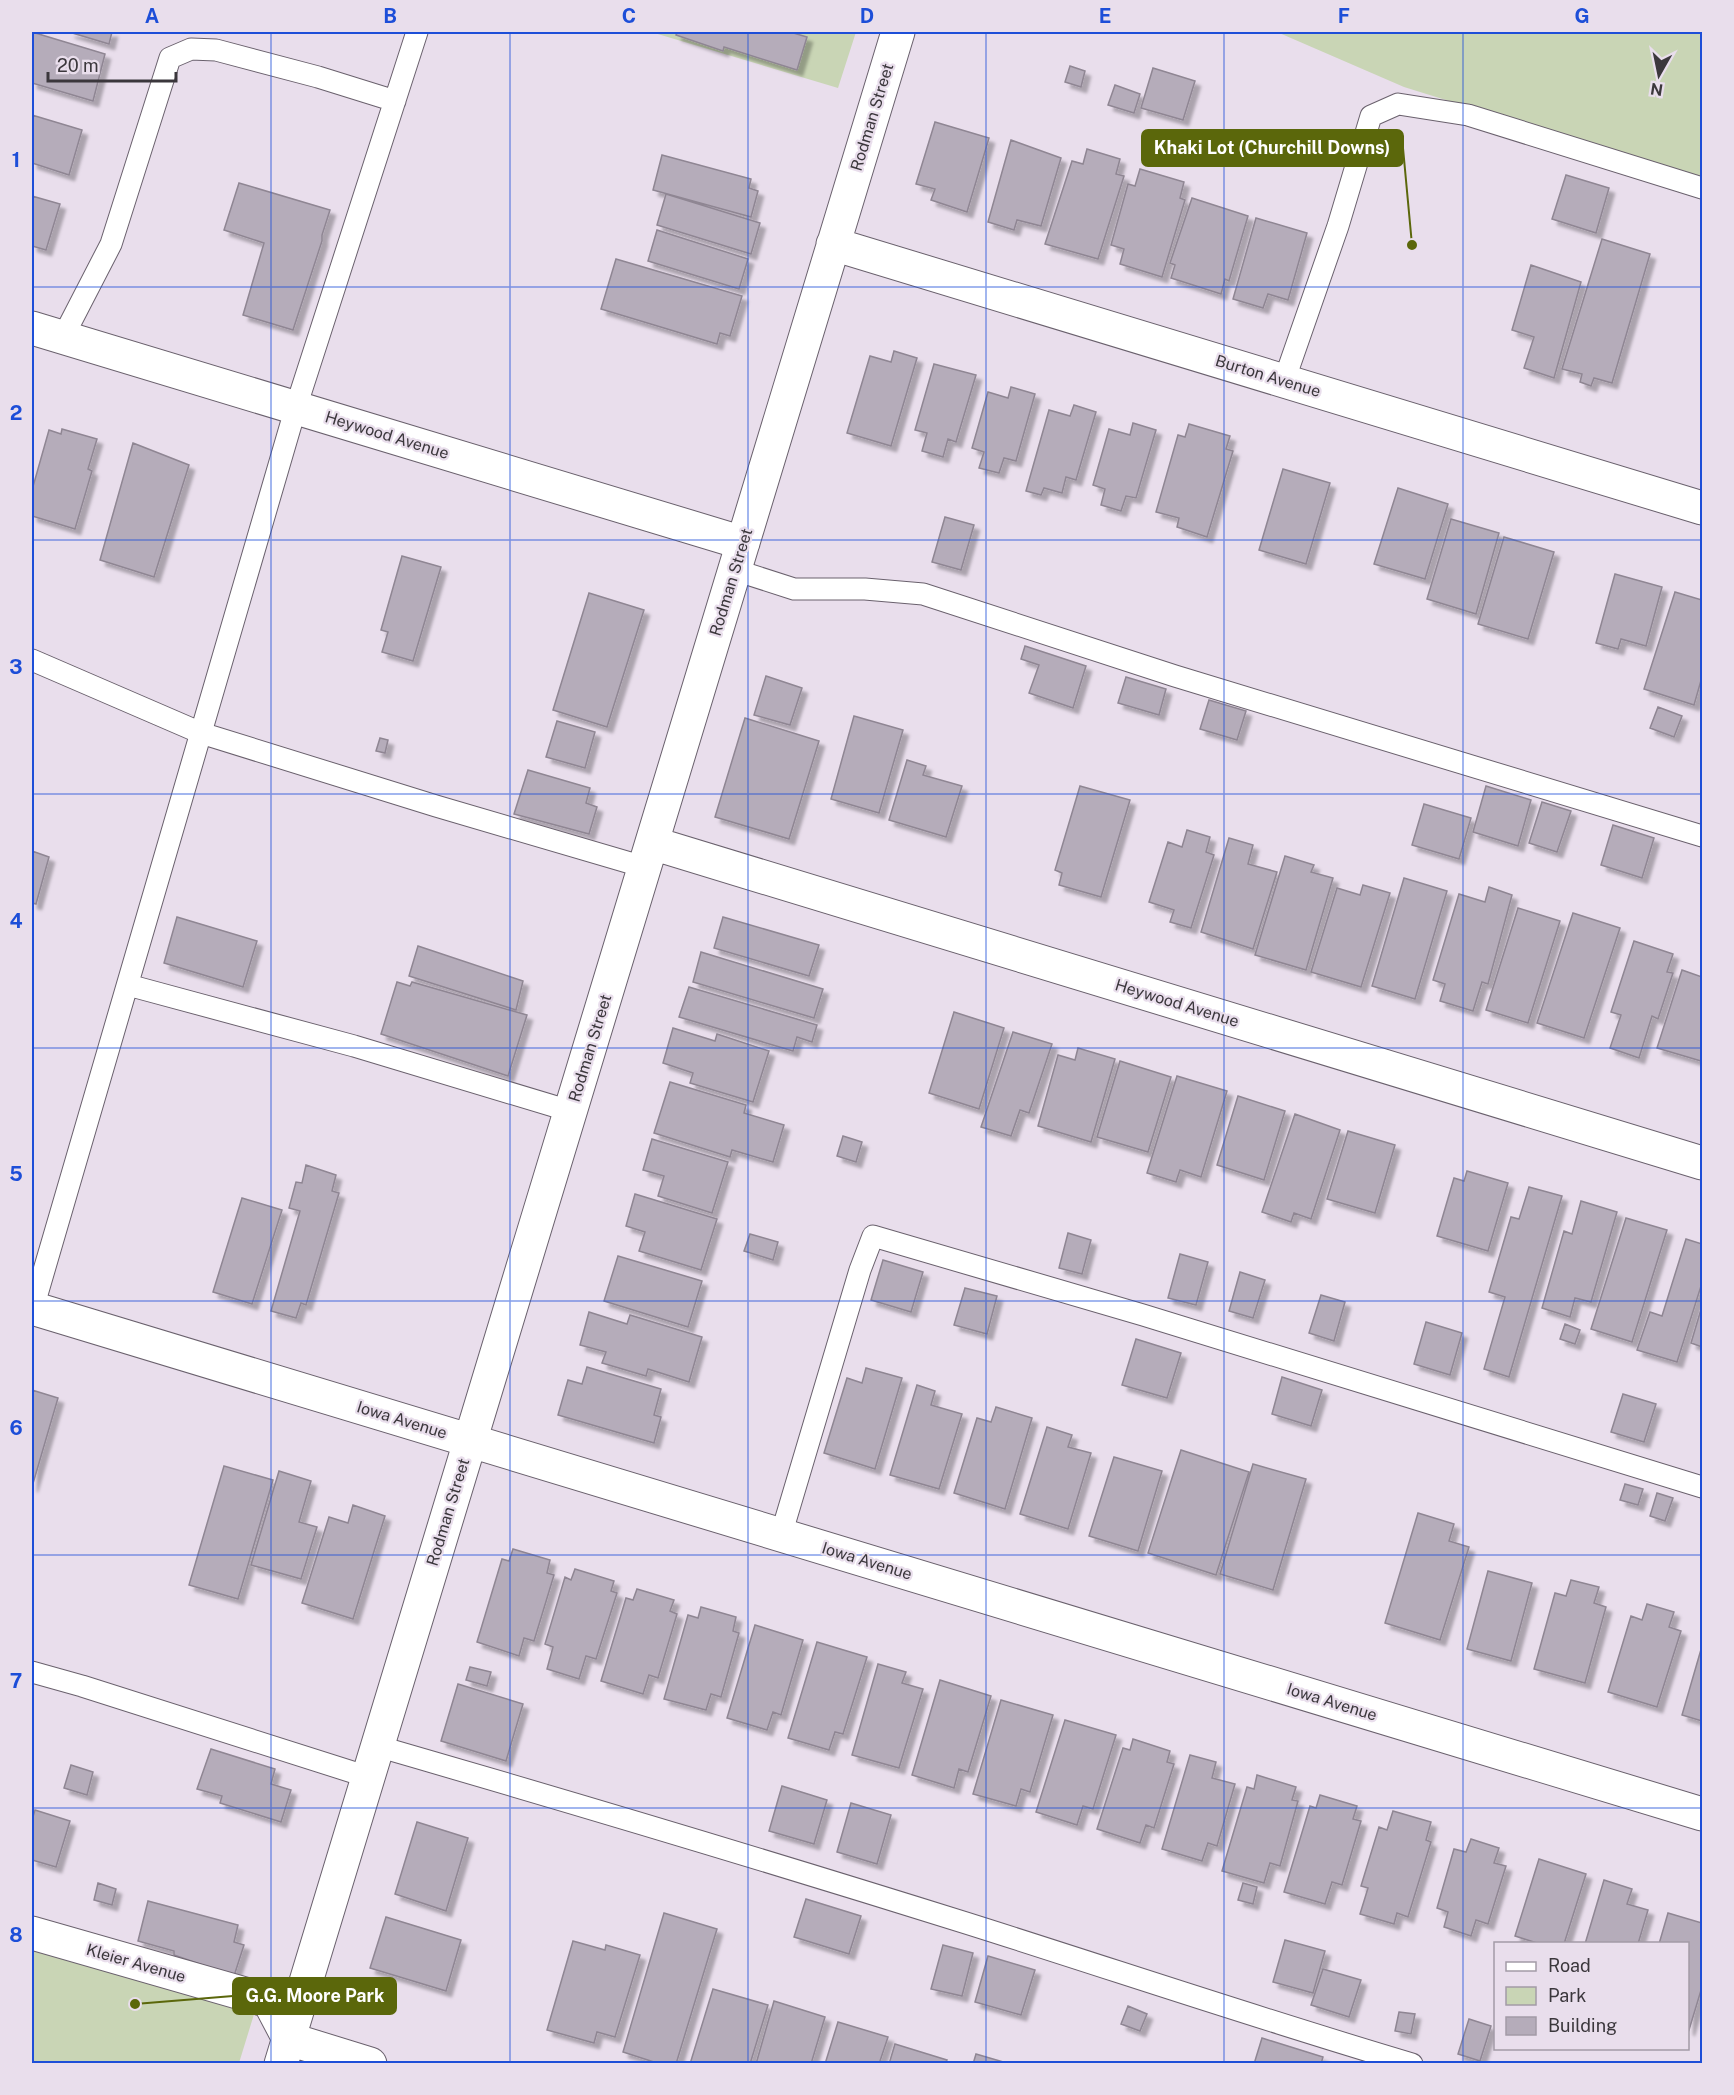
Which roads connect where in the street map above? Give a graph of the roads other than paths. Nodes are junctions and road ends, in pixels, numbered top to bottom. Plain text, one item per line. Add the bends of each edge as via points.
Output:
1 (417, 32) edge
2 (898, 32) edge
3 (395, 101) junction
4 (1702, 188) edge
5 (833, 244) junction
6 (32, 328) edge
7 (63, 337) junction
8 (1284, 381) junction
9 (296, 407) junction
10 (1702, 508) edge
11 (739, 556) junction
12 (32, 660) edge
13 (201, 733) junction
14 (1702, 836) edge
15 (648, 855) junction
16 (128, 985) junction
17 (570, 1111) junction
18 (1702, 1163) edge
19 (32, 1308) edge
20 (469, 1441) junction
21 (1702, 1487) edge
22 (781, 1535) junction
23 (32, 1672) edge
24 (377, 1746) junction
25 (368, 1777) junction
26 (1702, 1814) edge
27 (32, 1933) edge
28 (285, 2051) edge
29 (370, 2064) edge
30 (1413, 2064) edge

1 - 3 lane
2 - 5 street, Rodman Street
3 - 7 lane via 216,50 191,49 170,58 111,244
3 - 9 lane
4 - 8 lane via 1468,115 1398,104 1371,116
5 - 8 street, Burton Avenue
5 - 11 street, Rodman Street
6 - 7 street, Heywood Avenue
7 - 9 street, Heywood Avenue
8 - 10 street, Burton Avenue
9 - 11 street, Heywood Avenue
9 - 13 lane
11 - 14 lane via 794,589 923,594 1175,676
11 - 15 street, Rodman Street
12 - 13 lane
13 - 15 lane via 436,806
13 - 16 lane
15 - 17 street, Rodman Street
15 - 18 street, Heywood Avenue
16 - 17 lane via 354,1046
16 - 19 lane
17 - 20 street, Rodman Street
19 - 20 street, Iowa Avenue
20 - 22 street, Iowa Avenue
20 - 24 street, Rodman Street
21 - 22 lane via 873,1236
22 - 26 street, Iowa Avenue
23 - 25 lane
24 - 25 street, Rodman Street
24 - 30 lane via 931,1912
25 - 28 street, Rodman Street
27 - 28 street, Kleier Avenue via 269,2001
28 - 29 street

